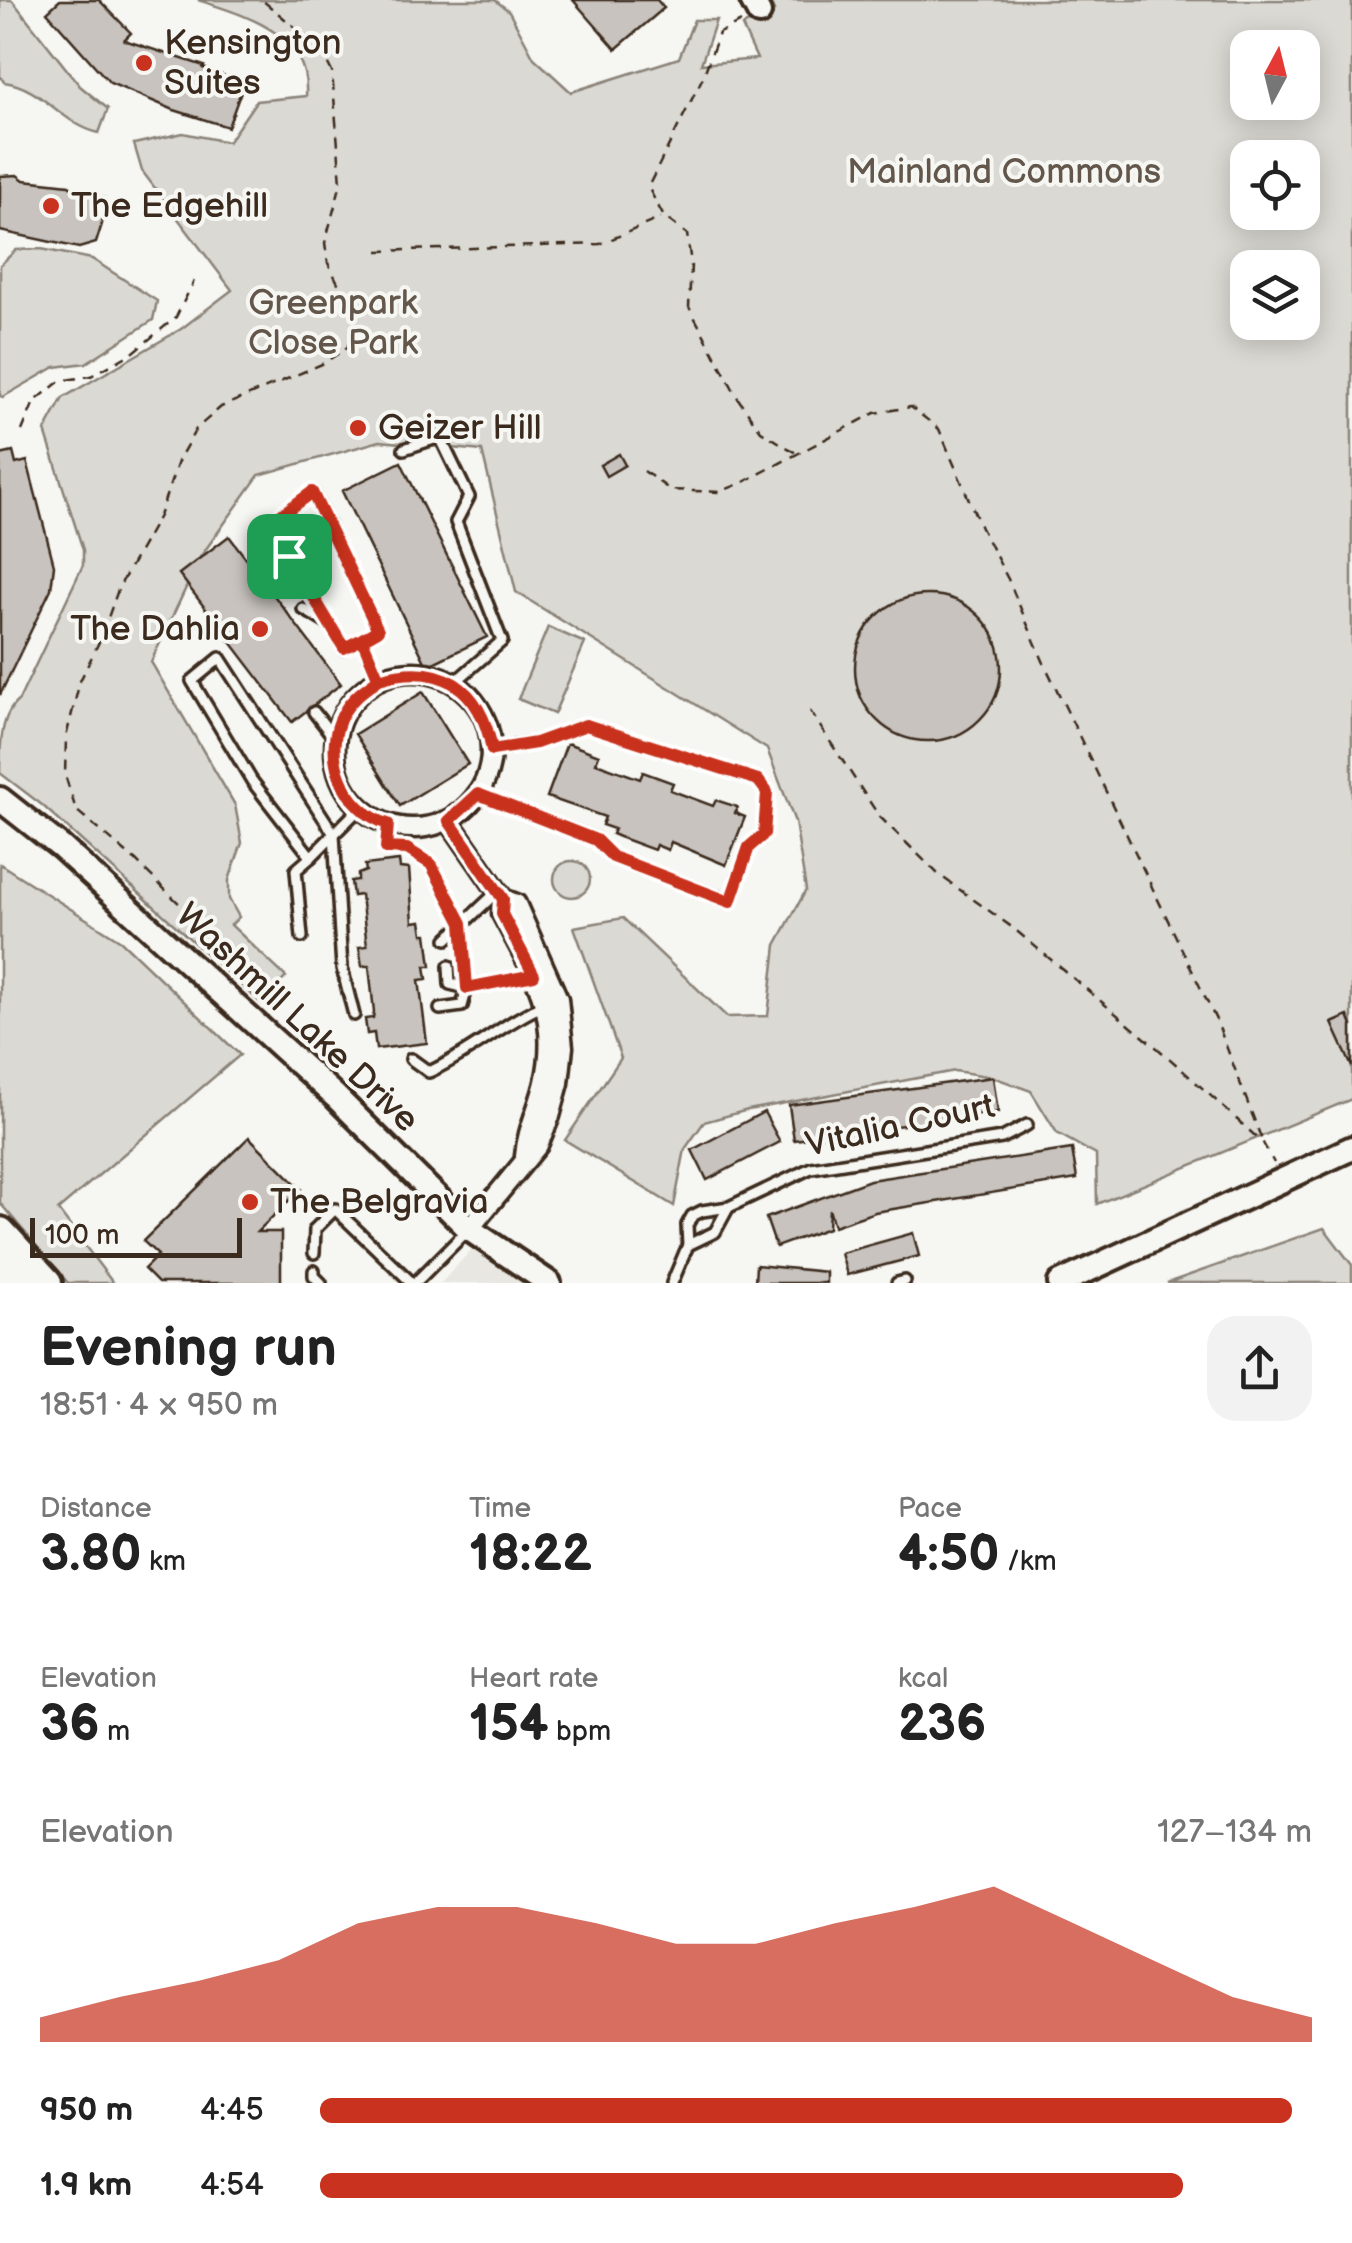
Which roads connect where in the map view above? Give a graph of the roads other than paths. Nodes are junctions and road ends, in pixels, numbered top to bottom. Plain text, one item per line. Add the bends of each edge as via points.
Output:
1 (404, 449) dead end
2 (289, 556) junction
3 (288, 590) dead end
4 (303, 610) dead end
5 (330, 626) junction
6 (362, 639) junction
7 (379, 679) junction
8 (454, 683) junction
9 (314, 712) dead end
10 (335, 738) junction
11 (492, 750) junction
12 (478, 794) junction
13 (0, 799) edge
14 (360, 808) junction
15 (449, 821) junction
16 (388, 824) junction
17 (334, 834) junction
18 (311, 857) junction
19 (501, 895) junction
20 (462, 923) junction
21 (302, 937) dead end
22 (447, 940) dead end
23 (449, 966) dead end
24 (534, 975) junction
25 (467, 988) junction
26 (552, 1001) junction
27 (440, 1009) dead end
28 (354, 1015) dead end
29 (411, 1059) dead end
30 (1027, 1125) dead end
31 (1352, 1148) edge
32 (729, 1208) junction
33 (469, 1229) junction
34 (0, 1233) edge
35 (688, 1245) junction
36 (314, 1253) dead end
37 (0, 1268) edge
38 (314, 1271) dead end
39 (14, 1283) edge
40 (46, 1283) edge
41 (321, 1283) edge
42 (413, 1283) edge
43 (549, 1283) edge
44 (672, 1283) edge
45 (1060, 1283) edge

1 - 8 lane via 440,437 469,496 456,522 502,641
2 - 3 lane
2 - 5 lane
2 - 6 lane via 270,523 312,492 378,630
4 - 5 lane
5 - 6 lane via 344,648
6 - 7 lane
7 - 8 street via 430,673
7 - 10 street via 343,714
8 - 11 street via 488,724
9 - 10 lane
10 - 14 street via 344,788
11 - 12 street
11 - 12 lane via 586,725 758,780 767,792 764,834 749,847 730,902
12 - 15 street
13 - 33 street, Washmill Lake Drive via 62,847 336,1097
14 - 16 street
14 - 17 lane
15 - 16 street via 406,829
15 - 19 street
16 - 20 lane via 386,848 407,849 431,864
17 - 18 lane
17 - 18 lane via 220,658 192,681 252,781
17 - 28 lane via 342,968
18 - 21 lane via 296,870
19 - 20 lane
19 - 24 street via 502,914
19 - 26 street via 516,904
20 - 22 lane
20 - 25 lane
23 - 25 lane via 450,984
24 - 25 lane
24 - 26 street
25 - 27 lane via 462,1006
26 - 29 lane via 430,1072
26 - 33 street via 546,1078 525,1156
30 - 32 lane, Vitalia Court via 1002,1138 810,1168
31 - 45 street
32 - 35 lane, Vitalia Court via 714,1232
32 - 35 lane, Vitalia Court via 692,1216
33 - 42 lane
33 - 43 street, Washmill Lake Drive
34 - 40 highway
35 - 44 lane, Vitalia Court
36 - 42 lane via 314,1229 335,1209
37 - 39 highway
38 - 41 lane

